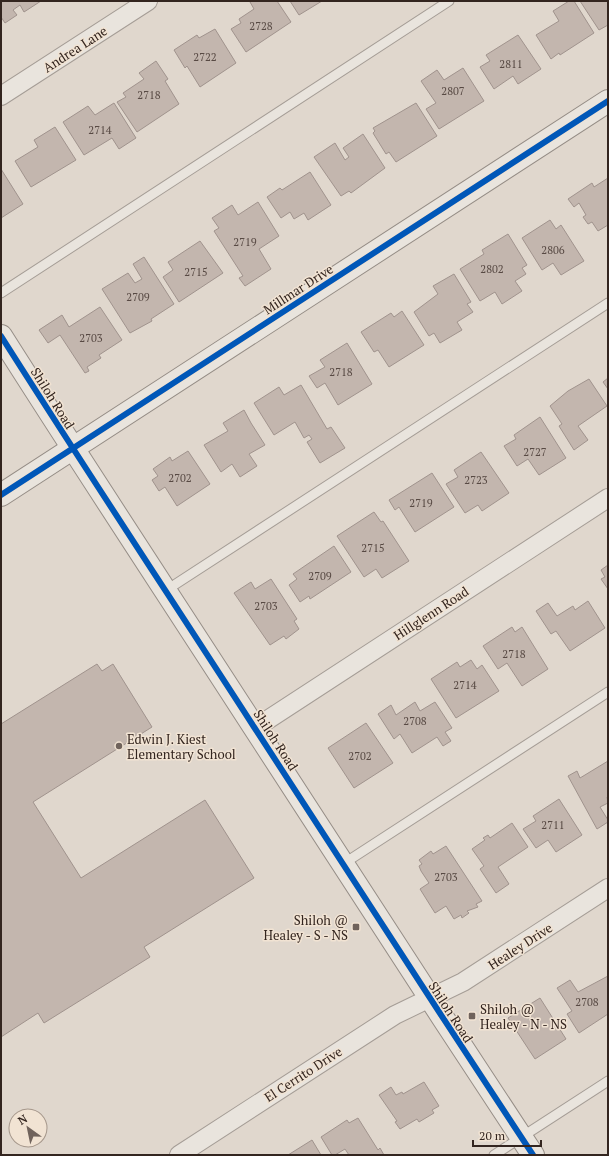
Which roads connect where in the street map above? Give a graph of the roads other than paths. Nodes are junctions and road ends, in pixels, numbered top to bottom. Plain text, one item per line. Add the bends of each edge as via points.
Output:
1 (148, 1) edge
2 (449, 1) edge
3 (1, 96) edge
4 (608, 101) edge
5 (1, 293) edge
6 (608, 303) edge
7 (1, 336) edge
8 (72, 448) junction
9 (1, 495) edge
10 (608, 498) edge
11 (165, 591) junction
12 (608, 692) edge
13 (255, 728) junction
14 (343, 864) junction
15 (608, 888) edge
16 (429, 998) junction
17 (608, 1081) edge
18 (527, 1146) edge
19 (179, 1155) edge
20 (494, 1155) edge

1 - 3 street, Andrea Lane
2 - 5 lane
4 - 8 street, Millmar Drive
6 - 11 lane
7 - 8 street, Shiloh Road
8 - 9 street, Millmar Drive
8 - 11 street, Shiloh Road
10 - 13 street, Hillglenn Road
11 - 13 street, Shiloh Road
12 - 14 lane
13 - 14 street, Shiloh Road
14 - 16 street, Shiloh Road
15 - 16 street, Healey Drive via 463,982
16 - 18 street, Shiloh Road
16 - 19 street, El Cerrito Drive via 395,1015
17 - 18 lane
18 - 20 lane

